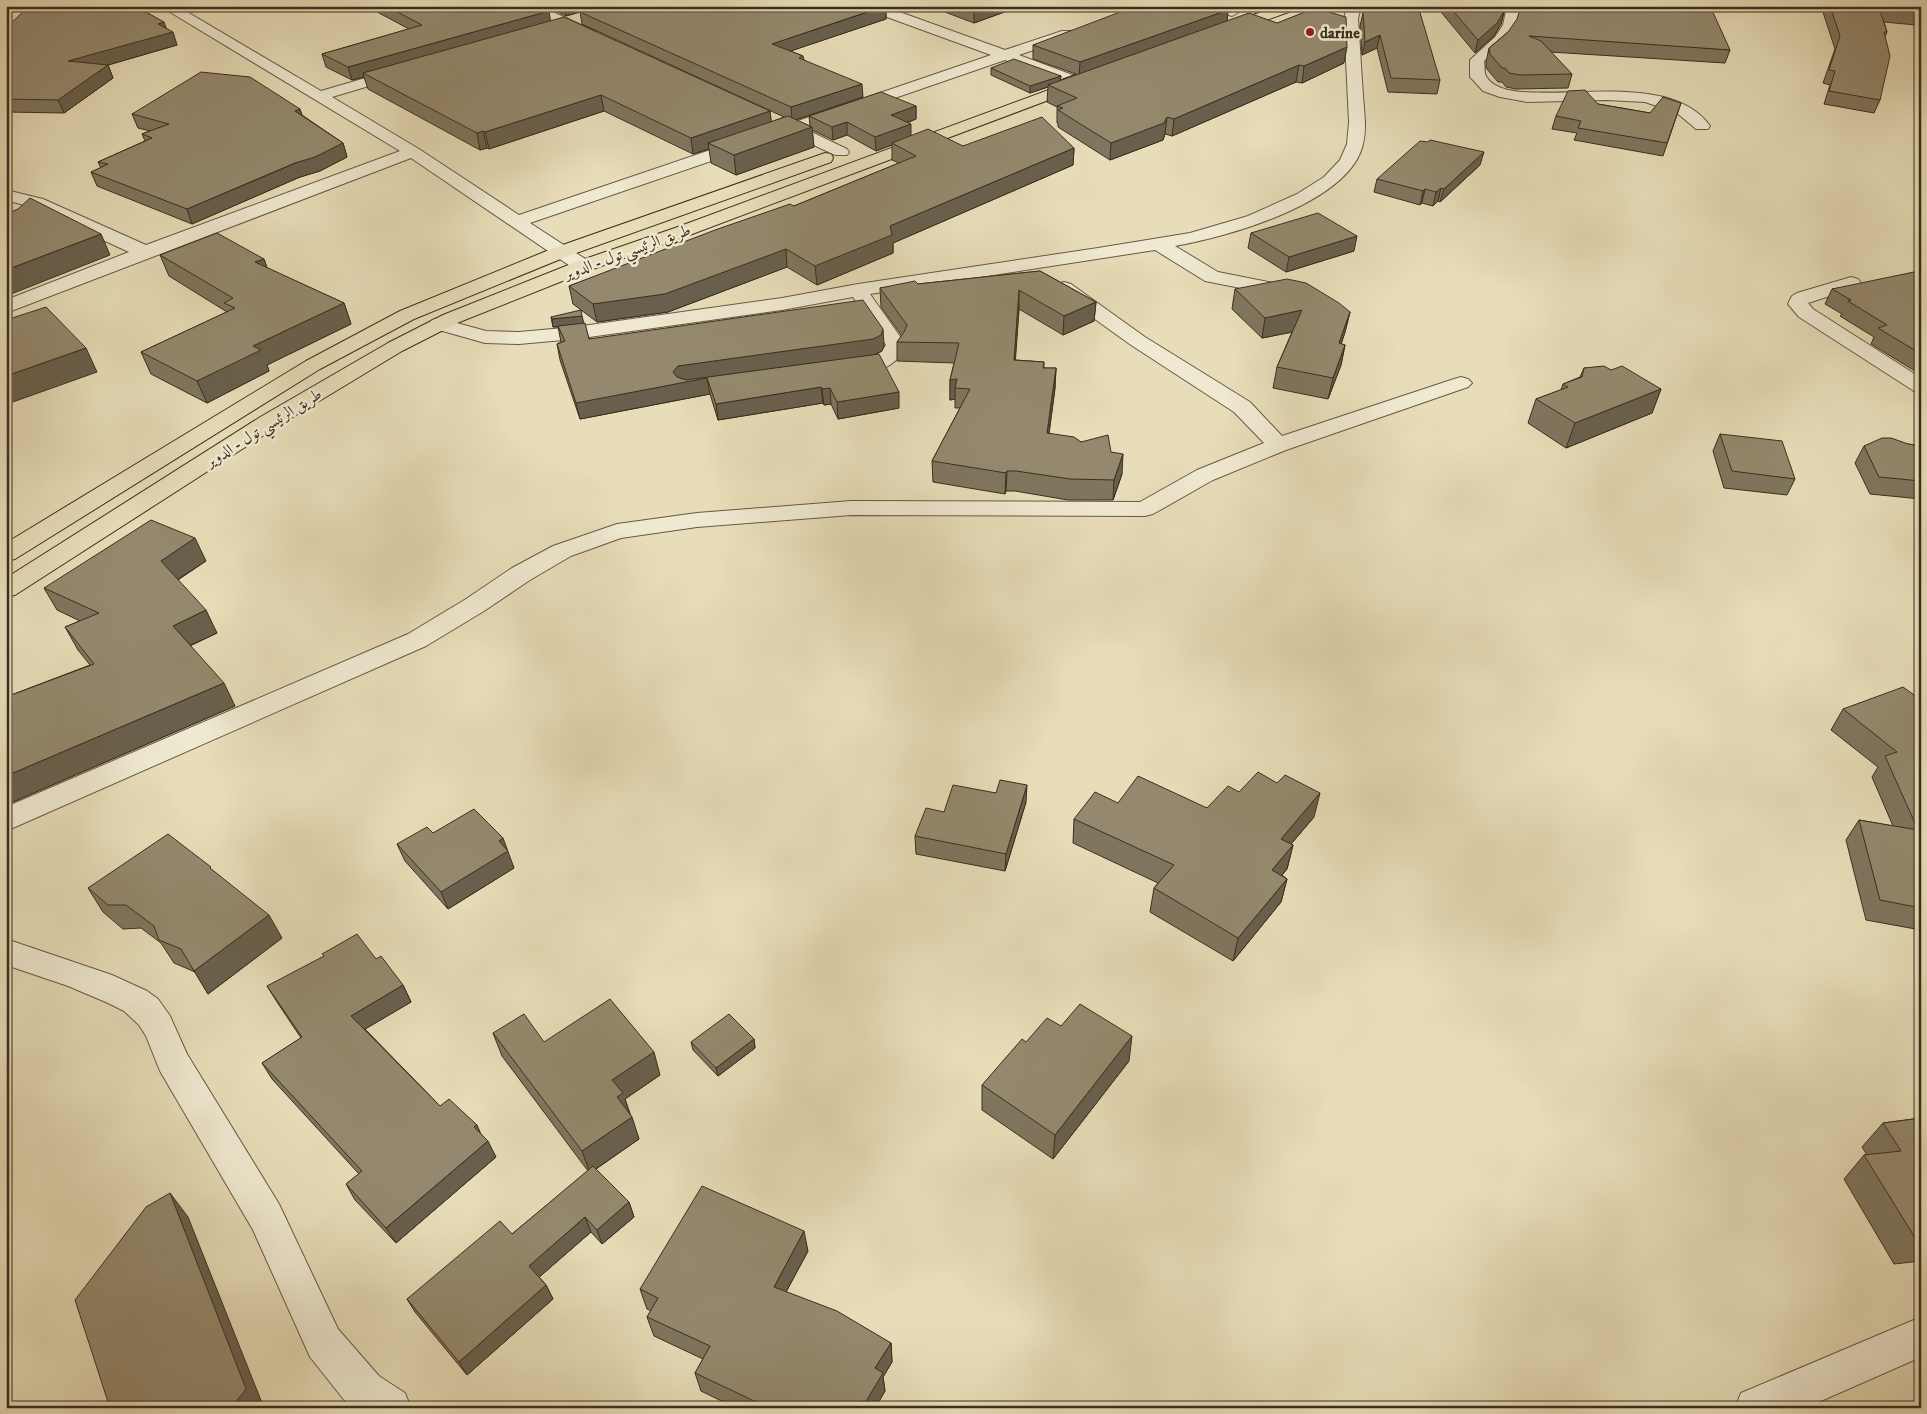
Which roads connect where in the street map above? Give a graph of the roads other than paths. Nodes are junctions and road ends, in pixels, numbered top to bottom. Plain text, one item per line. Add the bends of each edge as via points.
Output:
1 (167, 6) edge
2 (528, 6) edge
3 (870, 6) edge
4 (1292, 6) edge
5 (1354, 6) edge
6 (1514, 6) edge
7 (1222, 16) edge
8 (571, 22) junction
9 (1079, 29) edge
10 (549, 30) edge
11 (604, 42) edge
12 (1006, 56) junction
13 (415, 68) edge
14 (1059, 75) junction
15 (319, 96) junction
16 (961, 109) dead end
17 (774, 121) edge
18 (1702, 126) dead end
19 (791, 129) junction
20 (850, 149) joint
21 (412, 152) junction
22 (6, 195) edge
23 (37, 203) junction
24 (25, 220) edge
25 (515, 222) junction
26 (1158, 244) junction
27 (145, 252) junction
28 (561, 252) junction
29 (1037, 263) junction
30 (583, 266) junction
31 (1851, 283) edge
32 (858, 290) junction
33 (1309, 296) edge
34 (6, 307) edge
35 (439, 324) junction
36 (824, 371) edge
37 (1460, 383) dead end
38 (1921, 387) edge
39 (1278, 445) junction
40 (6, 554) edge
41 (6, 588) edge
42 (6, 820) edge
43 (9, 957) edge
44 (1921, 1337) edge
45 (390, 1408) edge
46 (1756, 1408) edge

1 - 15 street
2 - 8 street
3 - 12 street
4 - 7 main road
5 - 26 street via 1351,19 1358,122 1348,162 1330,181 1278,210 1226,229
6 - 18 street via 1510,25 1501,40 1477,60 1476,75 1482,85 1501,94 1521,96 1607,95 1648,99 1674,105 1696,118
8 - 10 street
8 - 11 street
9 - 12 street
12 - 14 street
12 - 19 street
13 - 15 street
14 - 16 main road, طريق الرئيسي تول - الدوير
14 - 30 main road, طريق الرئيسي تول - الدوير via 1088,75 756,204
15 - 21 street
17 - 19 street
19 - 20 street
19 - 25 street
20 - 28 main road, طريق الرئيسي تول - الدوير
21 - 25 street
21 - 27 street
22 - 23 street
23 - 24 street via 32,215
23 - 27 street
25 - 28 street
26 - 29 street
26 - 33 street via 1212,277
27 - 34 street
28 - 30 street
28 - 40 main road, طريق الرئيسي تول - الدوير via 407,315 313,366
29 - 32 street
29 - 39 street via 1088,306 1242,407
30 - 35 main road, طريق الرئيسي تول - الدوير
31 - 38 street via 1804,297 1798,304 1806,313
32 - 35 street via 734,311 519,338 485,337
32 - 36 street via 896,345 892,355 874,363
35 - 41 main road, طريق الرئيسي تول - الدوير via 394,347 270,422
37 - 39 street
39 - 42 street via 1205,476 1145,509 850,508 697,520 617,531 562,551 417,640
43 - 45 street via 115,990 145,1008 163,1034 172,1060 266,1217 324,1343 364,1391
44 - 46 street

